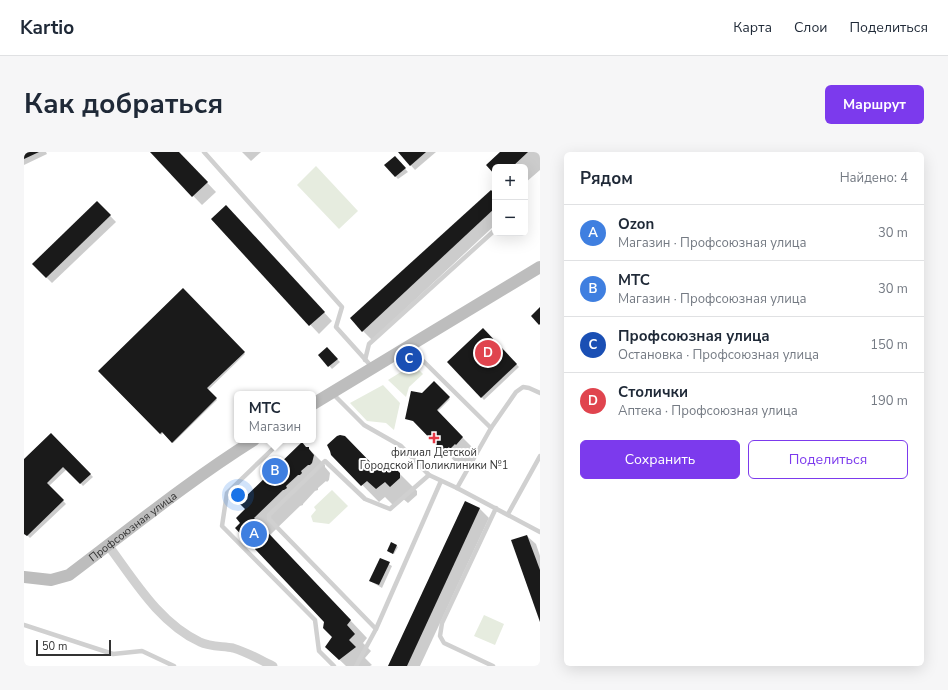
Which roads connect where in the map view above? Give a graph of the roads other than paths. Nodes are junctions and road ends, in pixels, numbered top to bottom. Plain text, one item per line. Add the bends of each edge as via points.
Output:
1 (204, 152) edge
2 (492, 233) edge
3 (540, 267) edge
4 (408, 347) junction
5 (369, 364) junction
6 (332, 393) junction
7 (540, 393) edge
8 (316, 402) edge
9 (491, 428) junction
10 (249, 443) edge
11 (279, 443) edge
12 (540, 456) edge
13 (429, 475) junction
14 (440, 481) junction
15 (457, 488) junction
16 (496, 508) junction
17 (508, 514) junction
18 (540, 532) edge
19 (108, 545) junction
20 (24, 577) edge
21 (24, 625) edge
22 (376, 629) junction
23 (174, 666) edge
24 (273, 666) edge
25 (334, 666) edge
26 (356, 666) edge
27 (493, 666) edge

1 - 5 lane via 342,307 336,327
2 - 5 lane via 369,344
3 - 4 main road
4 - 5 main road
4 - 9 lane
5 - 6 main road
6 - 8 main road
6 - 13 lane via 364,424 401,446
7 - 9 lane via 523,387 516,392
9 - 15 lane
10 - 19 main road, Профсоюзная улица
11 - 25 lane via 227,493 222,526 315,620 319,651
12 - 17 lane
13 - 14 lane
13 - 22 lane via 390,509 365,499 325,461 269,515 269,519
14 - 15 lane
14 - 22 lane
15 - 16 lane
16 - 17 lane
16 - 27 lane via 442,623 440,636 444,643
17 - 18 lane
19 - 20 main road, Профсоюзная улица via 69,575 50,580
19 - 24 street via 150,601 183,632 202,643 234,648
21 - 23 lane via 113,654 142,651
22 - 26 lane

